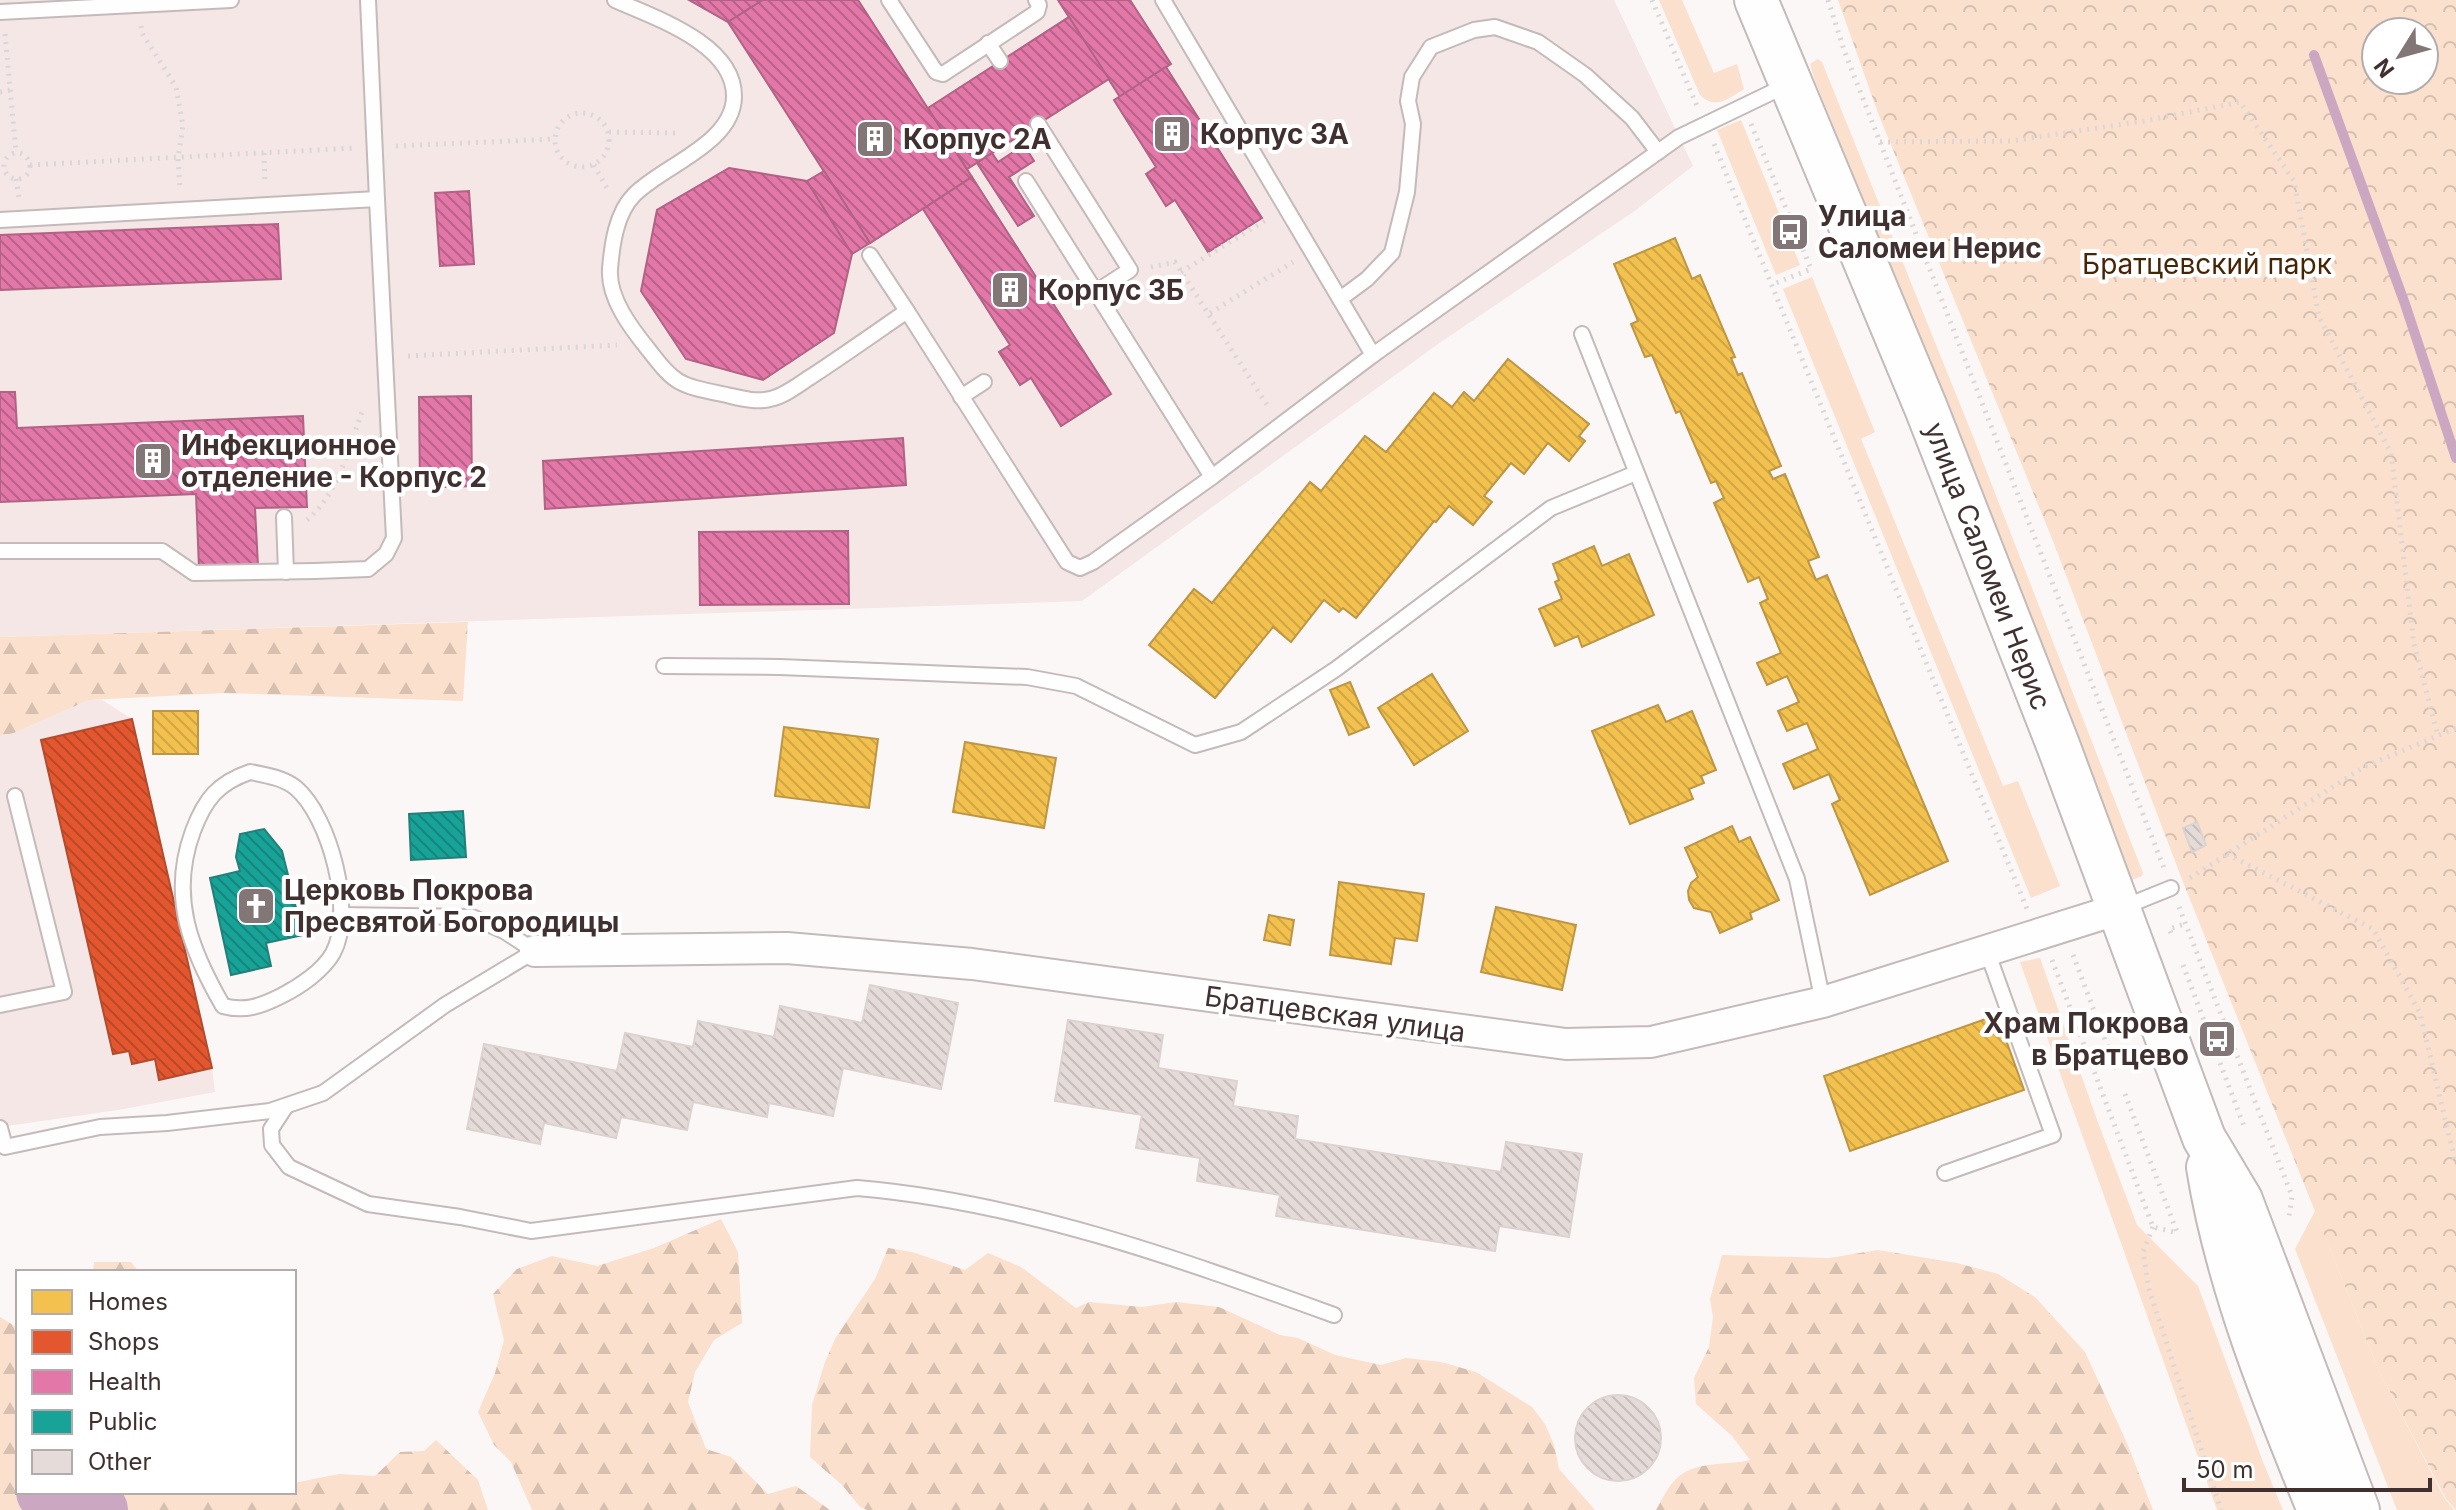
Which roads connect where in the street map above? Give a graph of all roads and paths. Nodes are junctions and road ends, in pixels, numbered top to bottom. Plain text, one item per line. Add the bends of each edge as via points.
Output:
1 (231, 0) edge
2 (368, 0) edge
3 (615, 0) edge
4 (889, 0) edge
5 (1036, 0) edge
6 (1163, 0) edge
7 (1652, 0) edge
8 (1756, 0) edge
9 (1828, 0) edge
10 (138, 2) edge
11 (2, 12) edge
12 (988, 43) junction
13 (1000, 61) dead end
14 (1790, 83) junction
15 (10, 90) junction
16 (0, 92) edge
17 (1751, 123) dead end
18 (1038, 124) dead end
19 (1705, 124) junction
20 (609, 132) junction
21 (718, 133) junction
22 (555, 139) junction
23 (1880, 142) junction
24 (373, 147) junction
25 (16, 152) junction
26 (1658, 152) junction
27 (178, 158) junction
28 (30, 165) junction
29 (2, 167) edge
30 (1026, 181) dead end
31 (377, 199) junction
32 (1285, 208) junction
33 (0, 220) edge
34 (1311, 251) junction
35 (870, 255) dead end
36 (1130, 270) junction
37 (1181, 272) junction
38 (1771, 285) junction
39 (1096, 292) junction
40 (1340, 299) junction
41 (907, 311) junction
42 (1210, 313) junction
43 (1582, 334) dead end
44 (642, 342) junction
45 (1373, 355) junction
46 (385, 371) junction
47 (984, 382) dead end
48 (961, 397) junction
49 (1280, 426) junction
50 (1636, 473) junction
51 (1212, 477) junction
52 (284, 517) dead end
53 (285, 540) junction
54 (0, 551) edge
55 (286, 572) junction
56 (664, 666) dead end
57 (2456, 728) edge
58 (2438, 736) junction
59 (15, 796) dead end
60 (2227, 854) junction
61 (2171, 888) junction
62 (2119, 909) junction
63 (340, 915) junction
64 (2185, 924) junction
65 (2041, 934) junction
66 (2172, 937) dead end
67 (535, 951) junction
68 (1987, 951) junction
69 (2180, 958) dead end
70 (2080, 974) dead end
71 (1823, 1002) junction
72 (0, 1005) edge
73 (2211, 1039) dead end
74 (2220, 1063) dead end
75 (2118, 1074) dead end
76 (2125, 1094) dead end
77 (286, 1106) junction
78 (0, 1128) edge
79 (2247, 1136) dead end
80 (2204, 1138) junction
81 (2456, 1165) edge
82 (1945, 1173) dead end
83 (2292, 1196) dead end
84 (2153, 1227) junction
85 (1334, 1315) dead end
86 (2221, 1510) edge
87 (2319, 1510) edge
88 (2358, 1510) edge

1 - 10 lane
2 - 24 lane
3 - 21 lane via 707,45 725,64 734,98 730,119
4 - 12 lane via 936,72 943,74
5 - 12 lane via 1037,12
6 - 32 lane
7 - 19 path
8 - 14 main road, улица Саломеи Нерис
9 - 23 path
10 - 11 lane
10 - 27 path via 142,33 176,87 183,126
11 - 15 path
12 - 13 lane
14 - 19 lane
14 - 62 main road, улица Саломеи Нерис via 1926,408
15 - 16 path
15 - 25 path
17 - 38 path via 1811,269
18 - 36 lane
19 - 26 lane
19 - 38 path
20 - 21 path
20 - 22 path via 596,116 584,112 561,122
20 - 22 path via 608,150 588,166 562,158
21 - 44 lane via 634,195 622,213 610,273 614,297
22 - 24 path
23 - 58 path via 2011,141 2240,102 2294,181 2319,317 2391,453 2414,644
23 - 61 path
24 - 27 path
24 - 31 lane
25 - 28 path
25 - 29 path
26 - 40 lane via 1632,118 1538,42 1495,27 1431,47 1412,77 1407,192 1392,253
26 - 45 lane
27 - 28 path
28 - 29 path via 27,174 16,179
30 - 39 lane
31 - 33 lane
31 - 46 lane
32 - 34 lane
32 - 37 path
34 - 40 lane
34 - 42 path
35 - 41 lane
36 - 37 path via 1175,262
36 - 39 lane
37 - 42 path
38 - 65 path
39 - 51 lane
40 - 45 lane
41 - 44 lane via 786,393 754,401 682,385 670,378
41 - 48 lane
42 - 49 path
43 - 50 lane
44 - 46 path via 395,357
45 - 49 lane
46 - 53 path via 364,406 332,492 321,509
46 - 55 lane via 394,538 386,554 368,569
47 - 48 lane
48 - 51 lane via 1067,562 1080,568
49 - 51 lane
50 - 56 lane via 1551,508 1336,669 1241,732 1195,745 1076,686 1027,677
50 - 71 lane via 1797,879
52 - 53 lane
53 - 55 lane
54 - 55 lane via 162,551 194,573
57 - 58 path
58 - 60 path via 2364,767
59 - 72 lane via 64,992
60 - 61 path
60 - 81 path via 2373,929 2420,1013
61 - 62 lane
61 - 64 path
62 - 65 street, Братцевская улица
62 - 80 main road, улица Саломеи Нерис
63 - 63 lane via 339,884 315,810 295,787 271,776 250,772 229,779 200,812 183,860 181,891 195,953 223,1006 262,1006 309,977 332,954
63 - 67 lane via 472,917
64 - 66 path via 2169,929
64 - 83 path
65 - 68 street, Братцевская улица
65 - 84 path
67 - 71 street, Братцевская улица via 787,948 972,964 1566,1044 1651,1042
67 - 77 lane via 445,1005 323,1093
68 - 71 street, Братцевская улица
68 - 82 lane via 2053,1135
69 - 73 path
70 - 75 path
74 - 79 path
76 - 84 path via 2178,1233
77 - 78 lane via 100,1127 5,1147
77 - 85 lane via 271,1129 272,1145 289,1167 368,1204 531,1231 857,1188 904,1192 1010,1211 1183,1261
80 - 87 main road, улица Саломеи Нерис via 2215,1211 2241,1300
80 - 88 main road, улица Саломеи Нерис via 2241,1200
84 - 86 path via 2143,1252 2149,1289

